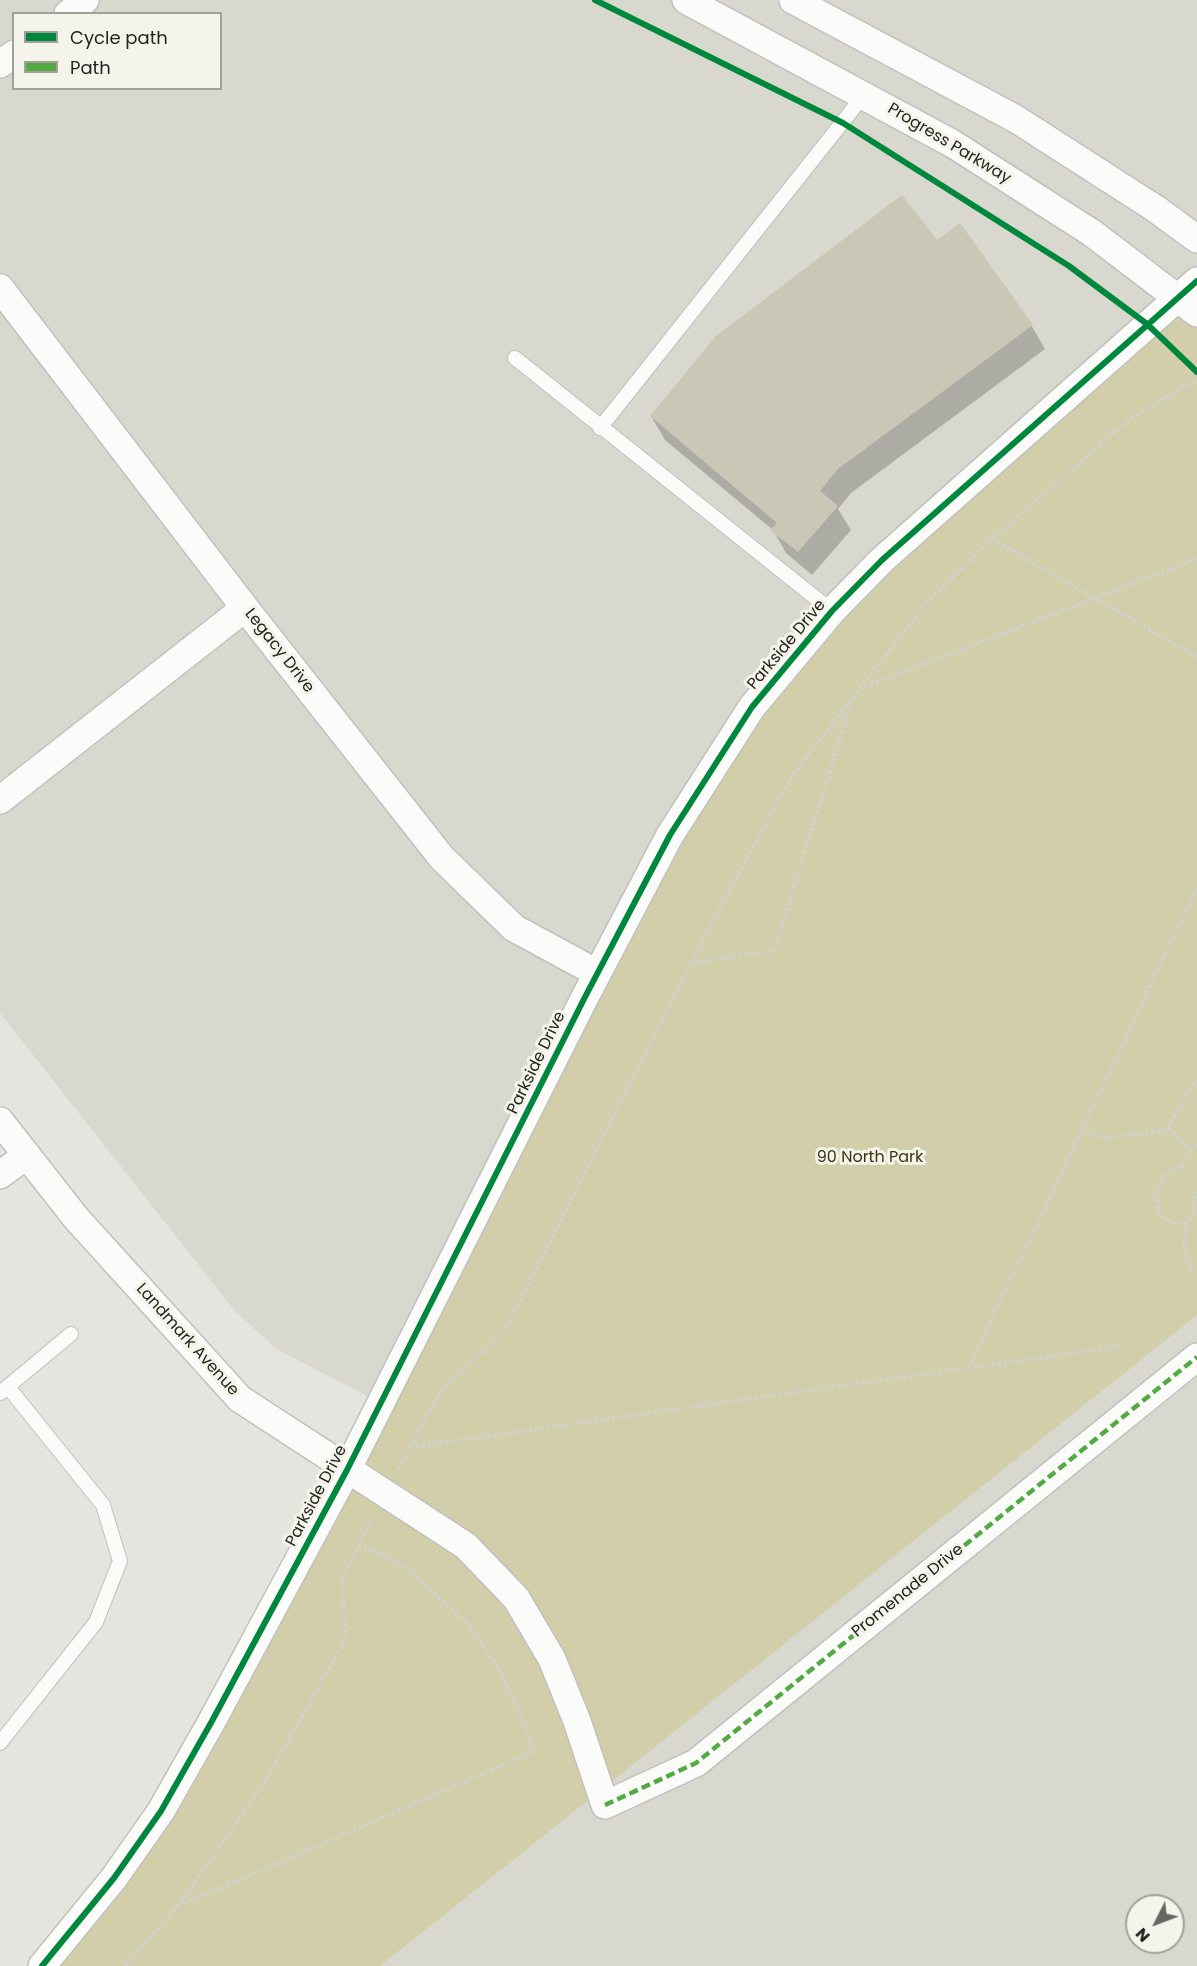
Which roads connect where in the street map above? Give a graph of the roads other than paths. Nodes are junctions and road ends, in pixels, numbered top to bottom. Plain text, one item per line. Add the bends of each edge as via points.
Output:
1 (85, 0) edge
2 (686, 0) edge
3 (793, 0) edge
4 (70, 12) edge
5 (864, 94) junction
6 (1197, 239) edge
7 (0, 288) edge
8 (1191, 297) edge
9 (515, 358) dead end
10 (600, 428) junction
11 (245, 608) junction
12 (832, 611) junction
13 (0, 800) edge
14 (597, 973) junction
15 (0, 1121) edge
16 (27, 1155) junction
17 (0, 1175) edge
18 (71, 1334) dead end
19 (1197, 1357) edge
20 (4, 1390) edge
21 (347, 1470) junction
22 (0, 1743) edge
23 (605, 1805) joint
24 (42, 1966) edge

1 - 4 street
2 - 5 street, Progress Parkway
3 - 6 street via 1016,119
5 - 8 street, Progress Parkway via 953,144
5 - 10 lane
7 - 11 street, Legacy Drive
8 - 12 street, Parkside Drive via 882,560
9 - 10 lane
10 - 12 lane
11 - 13 street
11 - 14 street, Legacy Drive via 442,858 514,928
12 - 14 street, Parkside Drive via 746,717 670,835
14 - 21 street, Parkside Drive
15 - 16 street, Landmark Avenue
16 - 17 street
16 - 21 street, Landmark Avenue via 76,1218 240,1399
18 - 20 lane
19 - 23 street, Promenade Drive via 696,1763
20 - 22 lane via 103,1505 120,1561 96,1622
21 - 23 street, Landmark Avenue via 466,1546 516,1598 552,1659
21 - 24 street, Parkside Drive via 161,1811 114,1878

